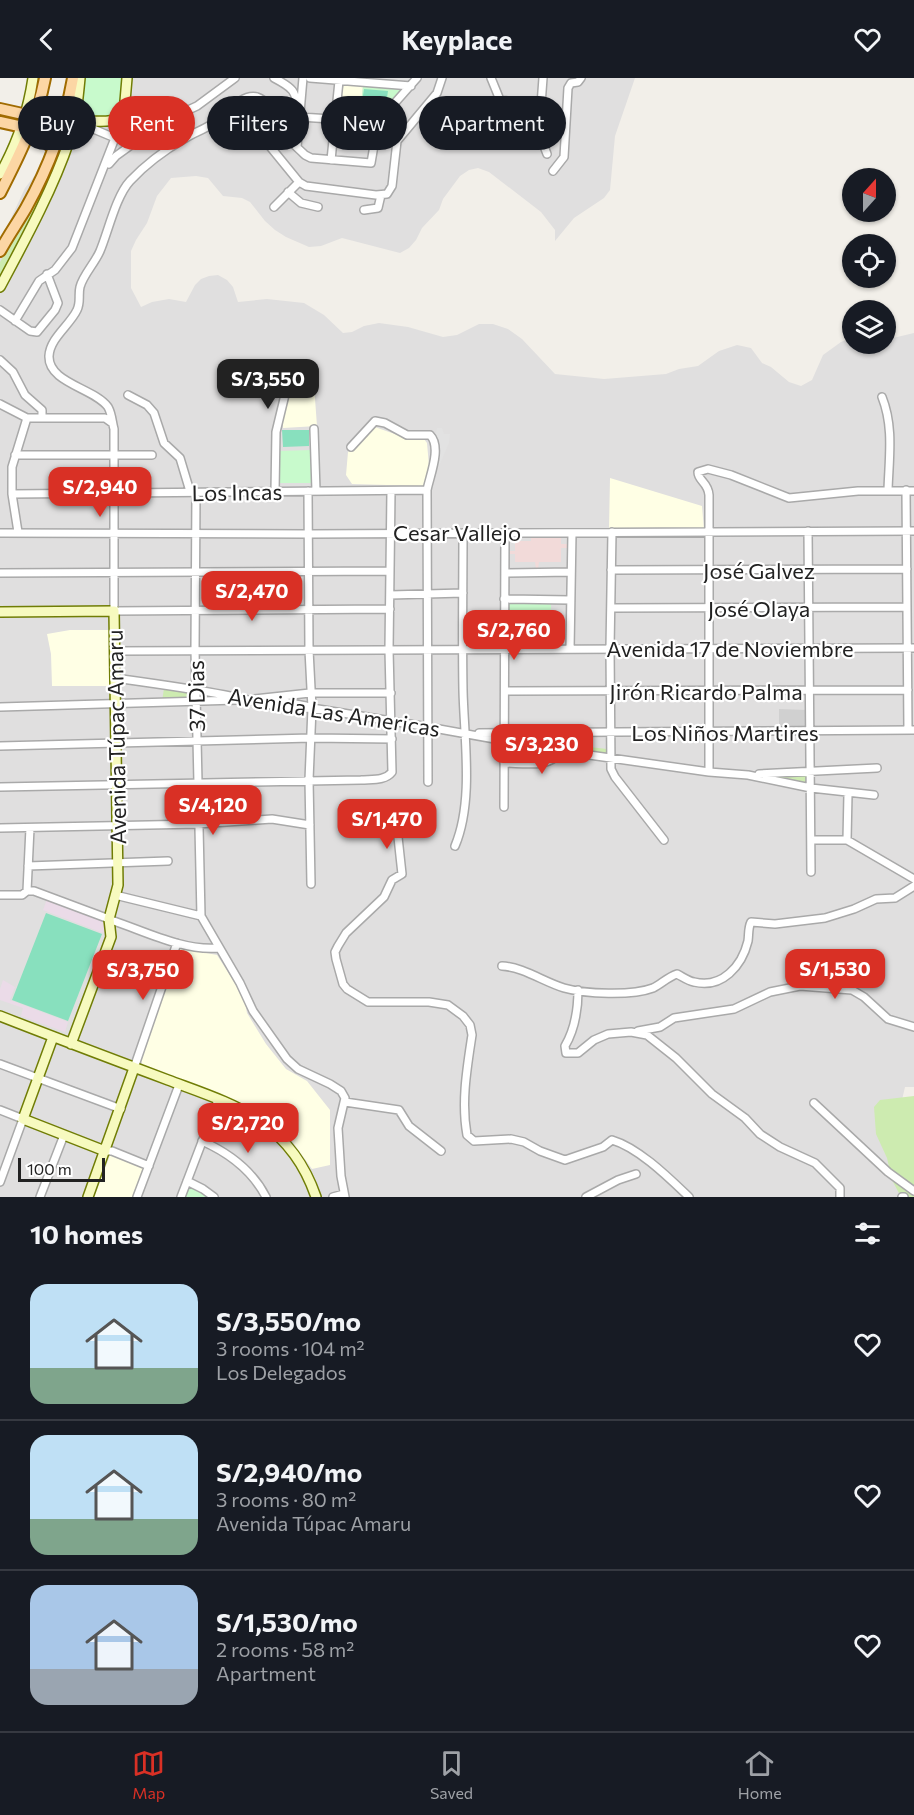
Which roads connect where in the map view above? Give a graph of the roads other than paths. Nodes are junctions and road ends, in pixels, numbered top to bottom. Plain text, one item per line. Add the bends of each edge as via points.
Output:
1 (33, 78) edge
2 (45, 78) edge
3 (73, 78) edge
4 (80, 78) edge
5 (127, 78) edge
6 (235, 78) edge
7 (274, 78) edge
8 (303, 78) edge
9 (310, 78) edge
10 (417, 78) edge
11 (442, 78) edge
12 (498, 78) edge
13 (543, 78) edge
14 (581, 78) edge
15 (339, 81) junction
16 (492, 82) edge
17 (411, 86) junction
18 (32, 96) edge
19 (38, 96) edge
20 (69, 96) edge
21 (78, 96) edge
22 (295, 96) edge
23 (302, 96) edge
24 (337, 96) edge
25 (402, 96) edge
26 (498, 96) edge
27 (542, 96) edge
28 (195, 105) edge
29 (0, 109) edge
30 (18, 113) edge
31 (96, 120) edge
32 (0, 122) edge
33 (18, 126) edge
34 (207, 127) edge
35 (18, 143) edge
36 (18, 148) edge
37 (46, 150) edge
38 (54, 150) edge
39 (66, 150) edge
40 (111, 150) edge
41 (124, 150) edge
42 (273, 150) edge
43 (301, 150) edge
44 (332, 150) edge
45 (373, 150) edge
46 (545, 150) edge
47 (547, 154) dead end
48 (331, 160) junction
49 (553, 171) dead end
50 (0, 174) edge
51 (101, 176) junction
52 (299, 182) junction
53 (288, 192) junction
54 (0, 193) edge
55 (381, 195) junction
56 (274, 207) dead end
57 (318, 207) dead end
58 (364, 210) dead end
59 (1, 250) edge
60 (47, 274) junction
61 (0, 286) edge
62 (0, 310) edge
63 (15, 321) junction
64 (0, 360) edge
65 (307, 377) dead end
66 (128, 395) dead end
67 (882, 397) dead end
68 (0, 404) edge
69 (42, 417) junction
70 (27, 418) junction
71 (112, 423) junction
72 (314, 429) dead end
73 (351, 447) dead end
74 (15, 455) junction
75 (114, 455) junction
76 (152, 455) dead end
77 (427, 490) junction
78 (888, 490) junction
79 (910, 490) edge
80 (275, 491) junction
81 (312, 491) junction
82 (391, 491) junction
83 (113, 493) junction
84 (12, 494) junction
85 (196, 494) junction
86 (808, 531) junction
87 (910, 531) edge
88 (18, 532) junction
89 (112, 532) junction
90 (196, 532) junction
91 (390, 532) junction
92 (427, 532) junction
93 (572, 532) junction
94 (612, 532) junction
95 (710, 532) junction
96 (0, 533) edge
97 (463, 533) junction
98 (505, 533) junction
99 (308, 534) junction
100 (809, 569) junction
101 (908, 569) junction
102 (611, 570) junction
103 (709, 570) junction
104 (195, 571) junction
105 (309, 571) junction
106 (114, 572) junction
107 (390, 572) junction
108 (571, 572) junction
109 (0, 573) edge
110 (505, 573) junction
111 (463, 593) junction
112 (428, 594) junction
113 (390, 595) junction
114 (504, 599) junction
115 (570, 600) junction
116 (709, 607) junction
117 (906, 607) junction
118 (611, 608) junction
119 (809, 608) junction
120 (195, 609) junction
121 (310, 609) junction
122 (390, 609) junction
123 (114, 611) junction
124 (0, 612) edge
125 (809, 647) junction
126 (610, 648) junction
127 (708, 648) junction
128 (911, 648) edge
129 (428, 649) junction
130 (462, 649) junction
131 (503, 649) junction
132 (570, 649) junction
133 (195, 650) junction
134 (309, 650) junction
135 (389, 650) junction
136 (114, 651) junction
137 (115, 678) junction
138 (196, 690) junction
139 (808, 690) junction
140 (908, 690) junction
141 (505, 691) junction
142 (709, 691) junction
143 (610, 692) junction
144 (310, 693) junction
145 (391, 693) junction
146 (248, 700) junction
147 (197, 703) junction
148 (115, 704) junction
149 (0, 707) edge
150 (312, 708) junction
151 (392, 721) junction
152 (428, 727) junction
153 (911, 730) edge
154 (709, 731) junction
155 (809, 731) junction
156 (464, 733) junction
157 (504, 733) junction
158 (611, 733) junction
159 (311, 738) junction
160 (392, 739) junction
161 (503, 741) junction
162 (198, 742) junction
163 (116, 744) junction
164 (0, 746) edge
165 (561, 751) junction
166 (611, 759) junction
167 (504, 763) junction
168 (877, 768) dead end
169 (709, 772) junction
170 (810, 772) junction
171 (748, 775) junction
172 (309, 780) junction
173 (428, 782) dead end
174 (199, 783) junction
175 (116, 784) junction
176 (0, 787) edge
177 (811, 788) junction
178 (848, 794) junction
179 (874, 795) dead end
180 (504, 807) dead end
181 (198, 824) junction
182 (117, 825) junction
183 (310, 825) junction
184 (0, 828) edge
185 (30, 828) junction
186 (397, 828) dead end
187 (664, 840) dead end
188 (811, 840) junction
189 (847, 840) junction
190 (455, 846) dead end
191 (168, 861) dead end
192 (118, 864) junction
193 (28, 866) junction
194 (811, 872) dead end
195 (914, 879) edge
196 (311, 884) dead end
197 (914, 886) edge
198 (27, 891) junction
199 (0, 895) edge
200 (115, 895) junction
201 (201, 916) junction
202 (112, 920) junction
203 (177, 943) junction
204 (218, 948) junction
205 (502, 966) dead end
206 (578, 990) junction
207 (0, 1016) edge
208 (914, 1026) edge
209 (621, 1032) junction
210 (53, 1037) junction
211 (71, 1044) junction
212 (0, 1064) edge
213 (134, 1068) junction
214 (38, 1078) junction
215 (179, 1085) junction
216 (218, 1100) junction
217 (345, 1102) junction
218 (814, 1103) dead end
219 (121, 1109) junction
220 (0, 1110) edge
221 (23, 1119) junction
222 (64, 1135) junction
223 (202, 1141) junction
224 (105, 1151) junction
225 (441, 1151) dead end
226 (149, 1166) junction
227 (636, 1174) dead end
228 (187, 1181) junction
229 (0, 1182) edge
230 (914, 1191) edge
231 (345, 1195) edge
232 (40, 1197) edge
233 (88, 1197) edge
234 (137, 1197) edge
235 (181, 1197) edge
236 (214, 1197) edge
237 (266, 1197) edge
238 (316, 1197) edge
239 (333, 1197) edge
240 (586, 1197) edge
241 (689, 1197) edge
242 (840, 1197) edge

1 - 18 street
2 - 19 main road
3 - 20 main road
4 - 21 street
5 - 31 street via 122,115
6 - 28 street
7 - 22 street
8 - 23 street
9 - 15 street
10 - 17 street
11 - 55 street via 439,90 398,141 392,186 387,194
12 - 16 street
13 - 27 street
14 - 49 street via 568,87 565,153
15 - 17 street
15 - 24 street
16 - 26 street
17 - 25 street
29 - 30 main road
32 - 33 main road
34 - 71 street via 177,143 129,182 80,288 77,311 49,355 50,366 56,373 107,406
35 - 50 street
36 - 54 main road
37 - 59 main road
38 - 59 main road
39 - 61 street
40 - 51 street
41 - 51 street
42 - 52 street
43 - 48 street via 311,158
44 - 48 street
45 - 48 street via 371,164
46 - 47 street
51 - 60 street via 72,248
52 - 53 street
52 - 55 street
53 - 56 street
53 - 57 street via 300,203
55 - 58 street via 378,208
60 - 63 street
60 - 63 street via 58,303 55,310 38,332
62 - 63 street
64 - 69 street via 13,372 25,395 42,410
65 - 80 street via 290,374 276,432
66 - 85 street, 37 Dias via 154,413 164,443 180,458 189,488
67 - 78 street via 889,419
68 - 70 street
69 - 70 street
69 - 71 street via 105,418
70 - 74 street
71 - 75 street, Avenida Túpac Amaru
72 - 81 street
73 - 77 street via 375,421 407,435 430,435 435,445
74 - 75 street
74 - 84 street
75 - 76 street
75 - 83 street, Avenida Túpac Amaru
77 - 82 street, Los Incas
77 - 92 street
78 - 79 street
78 - 95 street via 789,498 739,478 699,470 698,475 708,487
79 - 87 street
80 - 81 street, Los Incas
80 - 85 street, Los Incas
81 - 82 street, Los Incas
81 - 99 street
82 - 91 street
83 - 84 street, Los Incas
83 - 85 street, Los Incas
83 - 89 street, Avenida Túpac Amaru
84 - 88 street
85 - 90 street, 37 Dias
86 - 87 street, Cesar Vallejo
86 - 95 street, Cesar Vallejo
86 - 100 street
87 - 101 street
88 - 89 street, Cesar Vallejo
88 - 96 street, Cesar Vallejo
89 - 90 street, Cesar Vallejo
89 - 106 street, Avenida Túpac Amaru
90 - 99 street, Cesar Vallejo
90 - 104 street, 37 Dias
91 - 92 street, Cesar Vallejo
91 - 99 street, Cesar Vallejo
91 - 107 street
92 - 97 street, Cesar Vallejo
92 - 112 street
93 - 94 street, Cesar Vallejo
93 - 98 street, Cesar Vallejo
93 - 108 street
94 - 95 street, Cesar Vallejo
94 - 102 street
95 - 103 street
97 - 98 street, Cesar Vallejo
97 - 111 street
98 - 110 street
99 - 105 street
100 - 101 street, José Galvez
100 - 103 street, José Galvez
100 - 119 street
101 - 117 street
102 - 103 street, José Galvez
102 - 118 street
103 - 116 street
104 - 105 street
104 - 106 street
104 - 120 street, 37 Dias
105 - 107 street
105 - 121 street
106 - 109 street
106 - 123 street, Avenida Túpac Amaru
107 - 113 street
108 - 110 street
108 - 115 street
110 - 114 street
111 - 112 street
111 - 130 street
112 - 113 street
112 - 129 street
113 - 122 street
114 - 115 street
114 - 131 street
115 - 132 street
116 - 118 street, José Olaya
116 - 119 street, José Olaya
116 - 127 street
117 - 119 street, José Olaya
117 - 128 street
118 - 126 street
119 - 125 street
120 - 121 street
120 - 123 street
120 - 133 street, 37 Dias
121 - 122 street
121 - 134 street
122 - 135 street
123 - 124 street
123 - 136 street, Avenida Túpac Amaru
125 - 127 street, Avenida 17 de Noviembre
125 - 128 street, Avenida 17 de Noviembre
125 - 139 street
126 - 127 street, Avenida 17 de Noviembre
126 - 132 street, Avenida 17 de Noviembre
126 - 143 street
127 - 142 street
128 - 140 street
129 - 130 street, Avenida 17 de Noviembre
129 - 135 street, Avenida 17 de Noviembre
129 - 152 street
130 - 131 street, Avenida 17 de Noviembre
130 - 156 street
131 - 132 street, Avenida 17 de Noviembre
131 - 141 street
133 - 134 street, Avenida 17 de Noviembre
133 - 136 street, Avenida 17 de Noviembre
133 - 138 street, 37 Dias
134 - 135 street, Avenida 17 de Noviembre
134 - 144 street
135 - 145 street
136 - 137 street, Avenida Túpac Amaru
137 - 138 street, Avenida Las Americas
137 - 148 street, Avenida Túpac Amaru
138 - 146 street, Avenida Las Americas
138 - 147 street, 37 Dias
139 - 140 street, Jirón Ricardo Palma
139 - 142 street, Jirón Ricardo Palma
139 - 155 street
140 - 153 street
141 - 143 street, Jirón Ricardo Palma
141 - 157 street
142 - 143 street, Jirón Ricardo Palma
142 - 154 street
143 - 158 street
144 - 145 street
144 - 146 street
144 - 150 street
145 - 151 street
146 - 147 street
146 - 150 street, Avenida Las Americas via 271,706
147 - 148 street
147 - 162 street, 37 Dias
148 - 149 street
148 - 163 street, Avenida Túpac Amaru
150 - 151 street, Avenida Las Americas
150 - 159 street
151 - 152 street, Avenida Las Americas
151 - 160 street
152 - 156 street, Avenida Las Americas
152 - 173 street
153 - 155 street, Los Niños Martires
154 - 155 street, Los Niños Martires
154 - 158 street, Los Niños Martires
154 - 169 street
155 - 170 street
156 - 157 street, Los Niños Martires
156 - 161 street, Avenida Las Americas
156 - 190 street via 465,799
157 - 158 street, Los Niños Martires
157 - 161 street
158 - 166 street
159 - 160 street
159 - 162 street
159 - 172 street
160 - 172 street via 392,772 386,778
161 - 165 street, Avenida Las Americas
161 - 167 street
162 - 163 street
162 - 174 street, 37 Dias
163 - 164 street
163 - 175 street, Avenida Túpac Amaru
165 - 166 street, Avenida Las Americas
165 - 167 street via 547,763
166 - 169 street, Avenida Las Americas
166 - 187 street via 615,777
167 - 180 street
168 - 170 street
169 - 171 street, Avenida Las Americas
170 - 171 street
170 - 177 street
171 - 177 street, Avenida Las Americas
172 - 174 street
172 - 183 street
174 - 175 street
174 - 181 street, 37 Dias
175 - 176 street
175 - 182 street, Avenida Túpac Amaru
177 - 178 street, Avenida Las Americas
177 - 188 street
178 - 179 street, Avenida Las Americas
178 - 189 street
181 - 182 street
181 - 183 street via 272,819
181 - 201 street, 37 Dias
182 - 185 street
182 - 192 street, Avenida Túpac Amaru
183 - 196 street
184 - 185 street
185 - 193 street
186 - 241 street via 402,874 392,880 384,897 346,933 336,949 347,989 368,1002 433,1002 451,1006 463,1016 472,1035 464,1118 467,1135 474,1141 511,1139 565,1160 612,1140 637,1153
188 - 189 street
188 - 194 street
189 - 195 street
191 - 192 street
192 - 193 street
192 - 200 street, Avenida Túpac Amaru
193 - 198 street
197 - 206 street via 895,898 876,899 825,918 774,924 751,922 748,942 727,977 703,983 677,974 651,989
198 - 199 street via 22,895
198 - 202 street via 41,892
200 - 201 street
200 - 202 street, Avenida Túpac Amaru
201 - 204 street
202 - 203 street
202 - 211 street, Avenida Túpac Amaru via 111,937
203 - 204 street
203 - 213 street
204 - 217 street via 261,1023 287,1059 341,1091
205 - 206 street
206 - 209 street via 578,1010 566,1053 578,1053 594,1040
207 - 210 street
208 - 209 street via 888,1018 852,990 800,986 770,992 724,1012 674,1018 649,1030
209 - 242 street via 647,1035 660,1044 760,1134 815,1163 840,1188
210 - 211 street
210 - 214 street
211 - 213 street
212 - 214 street
213 - 215 street
213 - 219 street
214 - 219 street
214 - 221 street
215 - 216 street
215 - 226 street
216 - 223 street
216 - 238 street via 259,1119 285,1141 304,1166
217 - 225 street via 399,1110 416,1132
217 - 231 street via 338,1128
218 - 230 street
219 - 224 street
220 - 221 street
221 - 222 street
221 - 229 street
222 - 224 street
222 - 232 street
223 - 228 street
223 - 237 street via 240,1164
224 - 226 street
224 - 233 street
226 - 234 street
227 - 240 street
228 - 235 street
228 - 236 street
231 - 239 street

